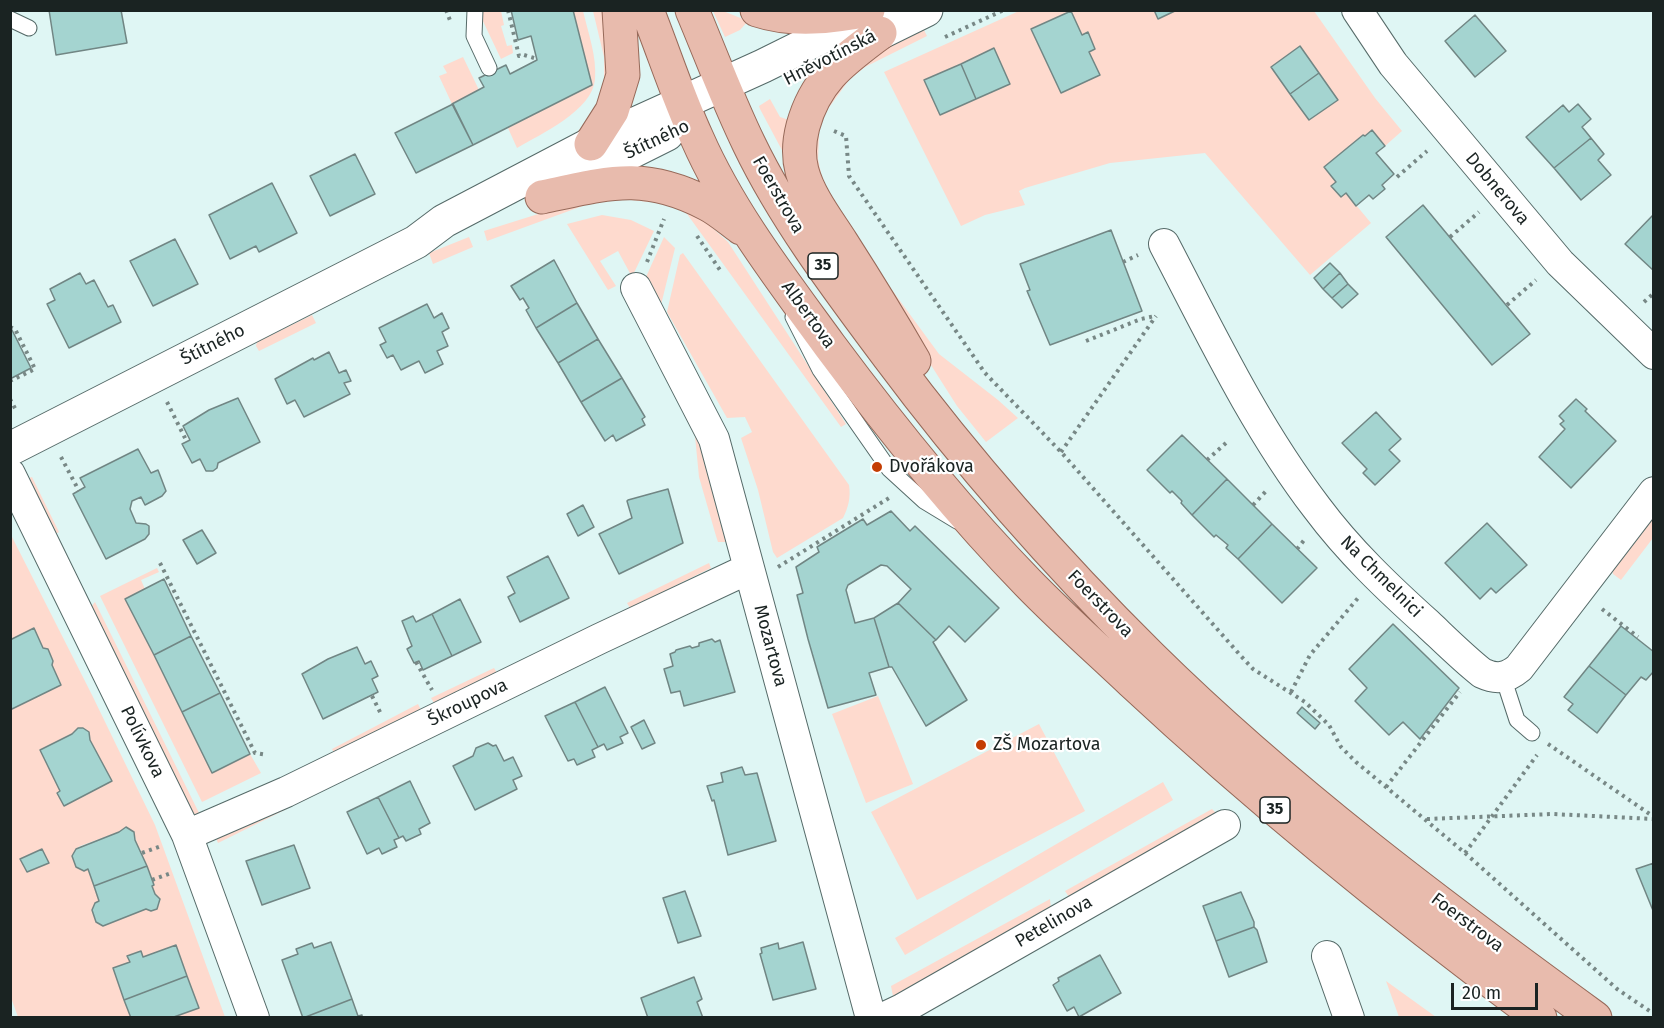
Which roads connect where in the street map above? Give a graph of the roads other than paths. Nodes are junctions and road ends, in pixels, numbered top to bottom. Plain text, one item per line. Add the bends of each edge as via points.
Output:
1 (475, 10) edge
2 (619, 10) edge
3 (647, 10) edge
4 (692, 10) edge
5 (757, 10) edge
6 (1357, 10) edge
7 (874, 18) edge
8 (10, 19) edge
9 (935, 24) edge
10 (29, 28) dead end
11 (489, 68) dead end
12 (728, 95) junction
13 (687, 113) junction
14 (591, 144) junction
15 (542, 196) junction
16 (416, 242) junction
17 (1164, 244) dead end
18 (758, 245) junction
19 (636, 288) road end
20 (1653, 354) edge
21 (933, 416) junction
22 (10, 449) edge
23 (10, 474) edge
24 (1653, 492) edge
25 (760, 570) junction
26 (1027, 582) joint
27 (1503, 677) junction
28 (1533, 733) road end
29 (1225, 825) dead end
30 (179, 839) junction
31 (1327, 956) dead end
32 (254, 1017) edge
33 (871, 1017) edge
34 (883, 1017) edge
35 (1349, 1017) edge
36 (1540, 1017) edge
37 (1595, 1017) edge

1 - 11 lane via 474,36
2 - 14 main road via 623,75 612,111
3 - 13 main road, Albertova / 35
4 - 12 main road, 35
5 - 7 main road via 790,17
6 - 20 street, Dobnerova via 1393,64 1560,263
7 - 9 street, Hněvotínská
7 - 12 street, Hněvotínská
7 - 21 main road via 811,102 800,135 800,163 818,206 917,367
8 - 10 lane
12 - 13 street, Hněvotínská
12 - 21 main road, Foerstrova / 35 via 749,145 801,234
13 - 14 street, Štítného
13 - 15 street, Štítného via 640,146
13 - 18 main road, Albertova / 35 via 712,168
14 - 16 street, Štítného via 444,221
15 - 16 street, Štítného via 474,225
15 - 18 main road via 616,182 650,184 709,205
16 - 22 street, Štítného
17 - 27 street, Na Chmelnici via 1257,418 1319,511 1367,566 1469,662 1489,676
18 - 26 main road, Albertova / 35 via 870,399 940,486
19 - 25 street, Mozartova via 722,433
21 - 37 main road, Foerstrova / 35 via 1101,607 1186,690 1279,772 1440,903
23 - 30 street, Polívkova
24 - 27 street via 1525,662
25 - 30 street, Škroupova via 599,639 286,792
25 - 33 street, Mozartova
26 - 36 main road, Foerstrova / 35 via 1264,801 1441,945
27 - 28 lane via 1516,720
29 - 34 street, Petelinova
30 - 32 street, Polívkova
31 - 35 street

